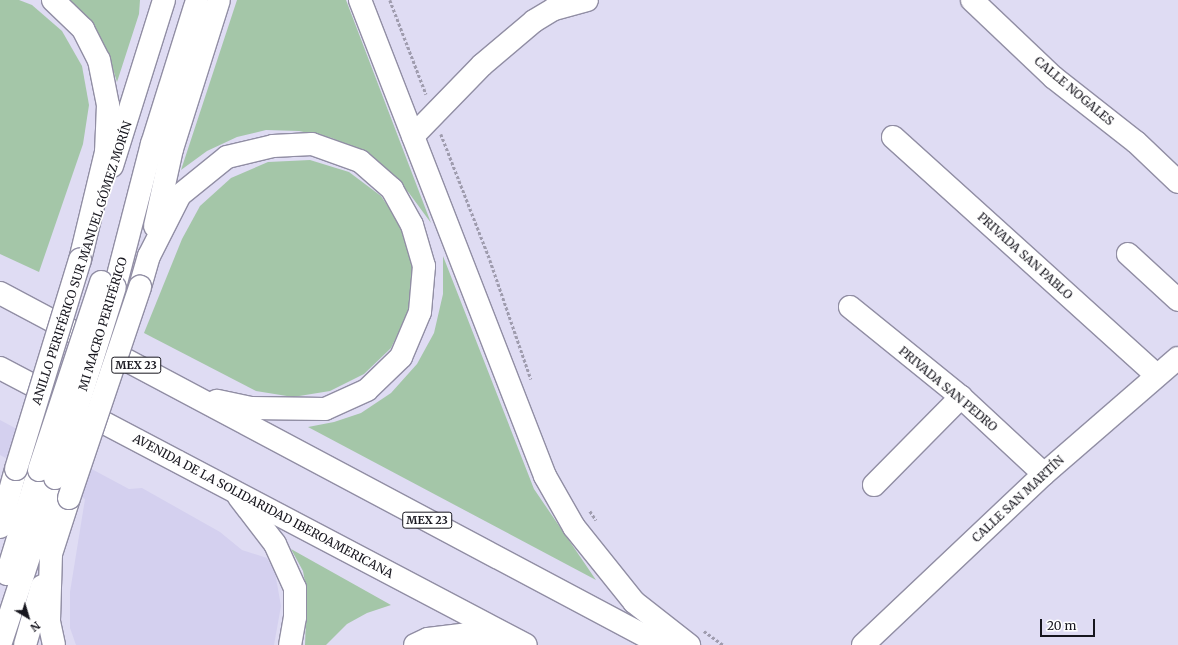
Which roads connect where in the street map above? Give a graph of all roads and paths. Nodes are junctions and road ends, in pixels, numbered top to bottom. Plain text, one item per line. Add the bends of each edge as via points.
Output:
1 (53, 0) edge
2 (164, 0) edge
3 (184, 0) edge
4 (197, 0) edge
5 (219, 0) edge
6 (360, 0) edge
7 (390, 0) edge
8 (587, 0) edge
9 (972, 0) edge
10 (434, 114) junction
11 (413, 136) junction
12 (893, 137) dead end
13 (1178, 182) edge
14 (1128, 254) dead end
15 (149, 256) junction
16 (80, 260) junction
17 (108, 284) junction
18 (0, 293) edge
19 (1178, 300) edge
20 (850, 307) dead end
21 (1178, 358) edge
22 (0, 368) edge
23 (1156, 375) junction
24 (533, 385) dead end
25 (192, 396) junction
26 (960, 397) junction
27 (47, 474) junction
28 (1044, 474) junction
29 (874, 485) dead end
30 (234, 491) junction
31 (586, 506) dead end
32 (4, 507) edge
33 (600, 525) dead end
34 (0, 527) edge
35 (52, 554) junction
36 (0, 597) edge
37 (693, 635) edge
38 (521, 642) edge
39 (0, 645) edge
40 (25, 645) edge
41 (54, 645) edge
42 (290, 645) edge
43 (415, 645) edge
44 (662, 645) edge
45 (723, 645) edge
46 (863, 645) edge

1 - 16 main road via 83,29 99,60 108,105 106,152
2 - 16 main road, ANILLO PERIFÉRICO SUR MANUEL GÓMEZ MORÍN via 124,131
3 - 17 main road, MI MACRO PERIFÉRICO
4 - 17 main road, MI MACRO PERIFÉRICO
5 - 15 main road via 172,149
6 - 11 main road
7 - 10 path
8 - 10 main road via 554,9 534,21 482,65
9 - 13 main road, CALLE NOGALES via 1053,77 1136,142
10 - 11 main road
10 - 24 path via 490,260
11 - 37 main road via 545,476 574,527 629,597
12 - 23 main road, PRIVADA SAN PABLO
14 - 19 main road
15 - 25 main road via 180,195 228,157 273,146 312,144 360,161 392,189 412,225 424,266 420,312 401,357 367,390 325,409 250,408
15 - 35 main road, bridge
16 - 32 main road, ANILLO PERIFÉRICO SUR MANUEL GÓMEZ MORÍN, bridge
17 - 27 main road, MI MACRO PERIFÉRICO, bridge
18 - 25 main road, MEX 23
20 - 26 main road, PRIVADA SAN PEDRO
21 - 23 main road, CALLE SAN MARTÍN
22 - 30 main road, AVENIDA DE LA SOLIDARIDAD IBEROAMERICANA
23 - 28 main road, CALLE SAN MARTÍN
25 - 44 main road, MEX 23
26 - 28 main road, PRIVADA SAN PEDRO
26 - 29 main road
27 - 36 main road, MI MACRO PERIFÉRICO
27 - 39 main road, MI MACRO PERIFÉRICO
28 - 46 main road, CALLE SAN MARTÍN
30 - 38 main road, AVENIDA DE LA SOLIDARIDAD IBEROAMERICANA
30 - 42 main road via 275,544 295,588 295,618
31 - 33 path
32 - 34 main road, ANILLO PERIFÉRICO SUR MANUEL GÓMEZ MORÍN
35 - 40 main road
35 - 41 main road via 49,621
37 - 45 path
38 - 43 main road via 463,635 428,639

